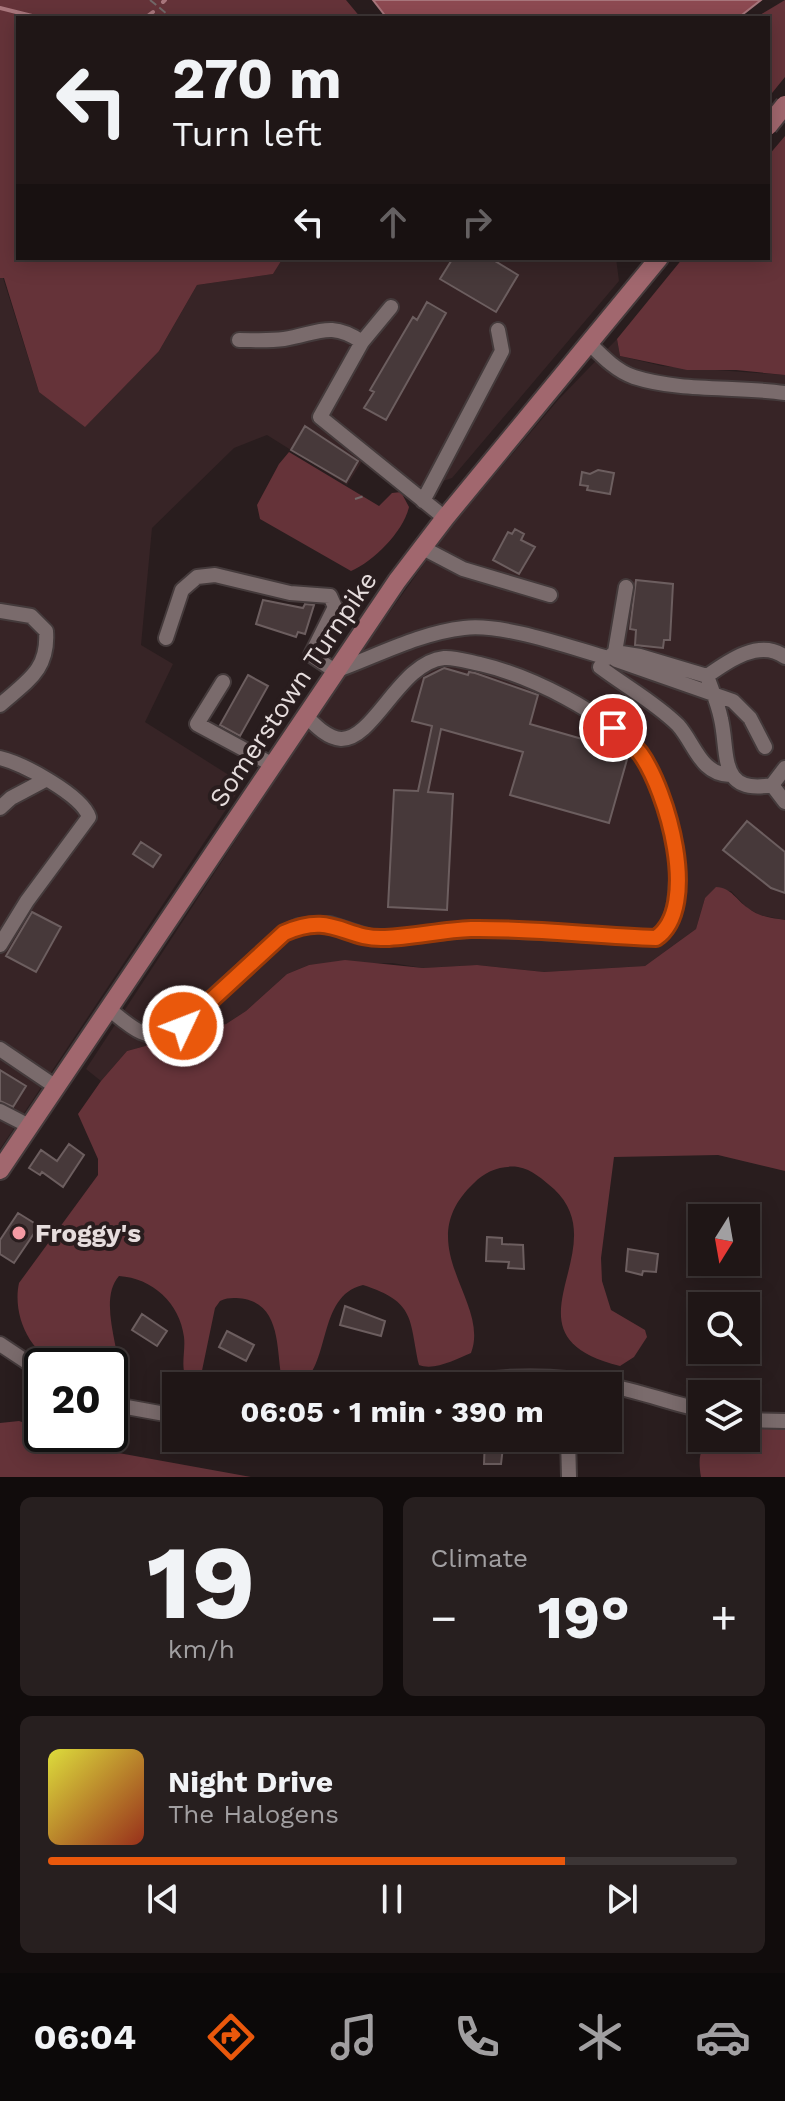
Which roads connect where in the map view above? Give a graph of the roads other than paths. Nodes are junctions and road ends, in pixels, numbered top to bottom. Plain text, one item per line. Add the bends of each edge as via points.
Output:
1 (785, 105) edge
2 (770, 124) edge
3 (657, 260) edge
4 (391, 307) dead end
5 (498, 330) dead end
6 (239, 340) dead end
7 (362, 342) junction
8 (589, 343) junction
9 (785, 393) edge
10 (423, 501) junction
11 (445, 518) junction
12 (421, 547) junction
13 (626, 587) dead end
14 (550, 595) dead end
15 (0, 611) edge
16 (166, 638) dead end
17 (785, 657) edge
18 (608, 659) junction
19 (335, 671) junction
20 (707, 676) junction
21 (223, 682) dead end
22 (714, 693) junction
23 (0, 705) edge
24 (306, 716) junction
25 (765, 747) dead end
26 (0, 758) edge
27 (273, 765) junction
28 (785, 768) edge
29 (730, 775) junction
30 (45, 780) junction
31 (772, 785) junction
32 (785, 802) edge
33 (0, 808) edge
34 (0, 945) edge
35 (109, 1009) junction
36 (0, 1049) edge
37 (56, 1087) junction
38 (0, 1111) edge
39 (29, 1126) junction
40 (0, 1170) edge
41 (0, 1344) edge
42 (24, 1360) edge
43 (622, 1389) edge
44 (688, 1406) edge
45 (128, 1407) edge
46 (162, 1413) edge
47 (760, 1420) edge
48 (785, 1421) edge
49 (568, 1452) edge
50 (569, 1477) edge

1 - 2 main road, bridge
3 - 8 main road, Somerstown Turnpike
4 - 7 street
5 - 10 street via 502,351
6 - 7 street via 288,339 330,329
7 - 10 street via 320,417
8 - 9 street via 613,367 634,377
8 - 11 main road, Somerstown Turnpike
10 - 11 street
11 - 12 main road, Somerstown Turnpike
12 - 14 street via 463,569
12 - 19 main road, Somerstown Turnpike
13 - 18 street
15 - 23 street via 31,616 46,631 47,651 33,675
16 - 19 street via 182,590 197,577 215,575 290,593 330,596 335,607 311,655
17 - 20 street via 778,651 750,651
18 - 19 street via 468,627 417,639
18 - 20 street via 640,656
18 - 22 street
18 - 29 street via 678,726 705,765 718,775
19 - 24 main road, Somerstown Turnpike
20 - 22 street
21 - 27 street via 197,724
22 - 25 street via 733,701 750,718
22 - 29 street
24 - 27 main road, Somerstown Turnpike
24 - 35 street via 323,732 341,739 353,735 372,721 406,679 444,658 510,671 536,682 613,728 640,753 673,830 676,897 666,931 656,938 476,929 386,938 313,924 284,933 172,1033 138,1033
26 - 30 street
27 - 35 main road, Somerstown Turnpike
28 - 31 street
29 - 31 street via 742,784
30 - 33 street
30 - 34 street via 74,797 89,817
31 - 32 street
35 - 37 main road, Somerstown Turnpike
36 - 37 street
37 - 39 main road, Somerstown Turnpike
38 - 39 street
39 - 40 main road, Somerstown Turnpike
41 - 42 street
43 - 44 street
45 - 46 street
47 - 48 street
49 - 50 street

